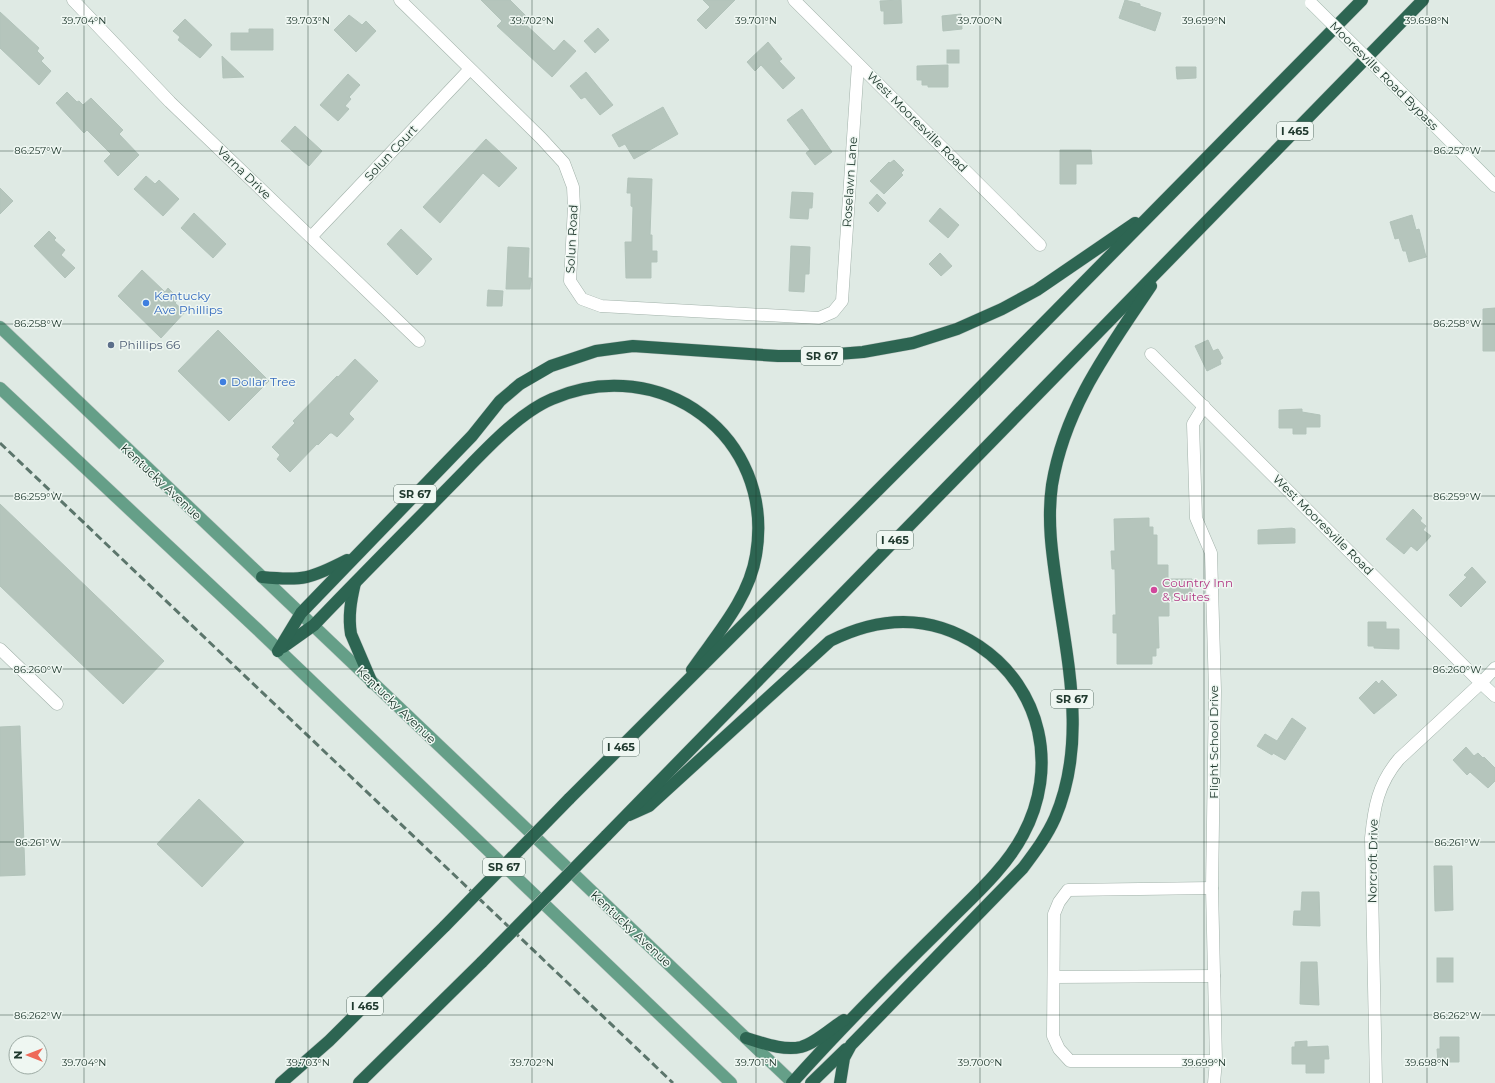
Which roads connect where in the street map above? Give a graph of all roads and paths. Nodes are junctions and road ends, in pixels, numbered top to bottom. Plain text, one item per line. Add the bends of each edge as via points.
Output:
1 (73, 0) edge
2 (400, 0) edge
3 (794, 0) edge
4 (1362, 0) edge
5 (1423, 0) edge
6 (1309, 2) edge
7 (858, 64) junction
8 (470, 69) junction
9 (1495, 186) edge
10 (1159, 206) junction
11 (311, 237) junction
12 (1040, 245) dead end
13 (1167, 262) junction
14 (842, 301) joint
15 (0, 327) edge
16 (419, 341) dead end
17 (1151, 354) dead end
18 (0, 388) edge
19 (1204, 406) junction
20 (353, 557) junction
21 (262, 577) junction
22 (355, 583) junction
23 (301, 613) junction
24 (314, 625) junction
25 (0, 649) edge
26 (278, 651) junction
27 (1495, 668) edge
28 (1481, 682) junction
29 (372, 683) junction
30 (674, 696) junction
31 (1495, 696) edge
32 (57, 704) dead end
33 (623, 818) junction
34 (1212, 888) junction
35 (1214, 976) junction
36 (1054, 977) junction
37 (862, 1008) junction
38 (746, 1038) junction
39 (851, 1045) junction
40 (1216, 1061) junction
41 (281, 1083) edge
42 (359, 1083) edge
43 (731, 1083) edge
44 (792, 1083) edge
45 (811, 1083) edge
46 (840, 1083) edge
47 (1214, 1083) edge
48 (1376, 1083) edge

1 - 11 street, Varna Drive via 170,102
2 - 8 street, Solun Road
3 - 7 street, West Mooresville Road
4 - 10 highway, I 465
5 - 13 highway, I 465
6 - 9 street, Mooresville Road Bypass, bridge
7 - 12 street, West Mooresville Road
7 - 14 street, Roselawn Lane
8 - 11 street, Solun Court
8 - 14 street, Solun Road via 564,163 573,186 570,281 582,299 601,306 819,318 833,312
10 - 20 highway, SR 67 via 1025,297 980,320 926,339 863,352 812,356 778,356 644,346 620,347 585,353 551,366 510,392 472,436
10 - 30 highway, I 465
11 - 16 street, Varna Drive
13 - 33 highway, I 465
13 - 39 highway, SR 67 via 1088,382 1069,422 1056,465 1052,486 1050,532 1074,725 1071,764 1054,819 1039,847 1023,868
15 - 21 main road, Kentucky Avenue
17 - 19 street, West Mooresville Road
18 - 26 main road
19 - 28 street, West Mooresville Road
19 - 34 street, Flight School Drive via 1193,424 1196,518 1211,553 1215,691
20 - 21 highway via 306,578 286,580
20 - 23 highway, SR 67
21 - 23 main road, Kentucky Avenue
22 - 24 highway
22 - 29 highway via 350,603 351,634
22 - 30 highway via 471,465 520,418 539,405 572,391 596,386 631,386 654,390 687,404 716,426 744,465 758,510 756,557 746,589
23 - 24 main road, Kentucky Avenue
23 - 26 highway, SR 67
24 - 26 highway
24 - 29 main road, Kentucky Avenue
25 - 32 street
26 - 43 main road, SR 67
27 - 28 street
28 - 31 street, West Mooresville Road
28 - 48 street, Norcroft Drive via 1399,759 1390,770 1376,799 1371,838
29 - 38 main road, Kentucky Avenue
30 - 41 highway, I 465, bridge via 329,1041
33 - 37 highway via 649,806 830,641 848,632 868,625 918,622 944,628 987,651 1006,668 1021,687 1038,729 1042,760 1035,809 1023,835 1003,865
33 - 42 highway, I 465, bridge
34 - 35 street, Flight School Drive
34 - 36 street via 1068,890 1058,902 1054,914
35 - 36 street
35 - 40 street, Flight School Drive
36 - 40 street via 1053,1036 1058,1049 1070,1061
37 - 38 highway via 814,1041 802,1046 781,1047
37 - 44 highway
38 - 44 main road, Kentucky Avenue
39 - 45 highway
39 - 46 highway, SR 67 via 844,1058
40 - 47 street, Flight School Drive

